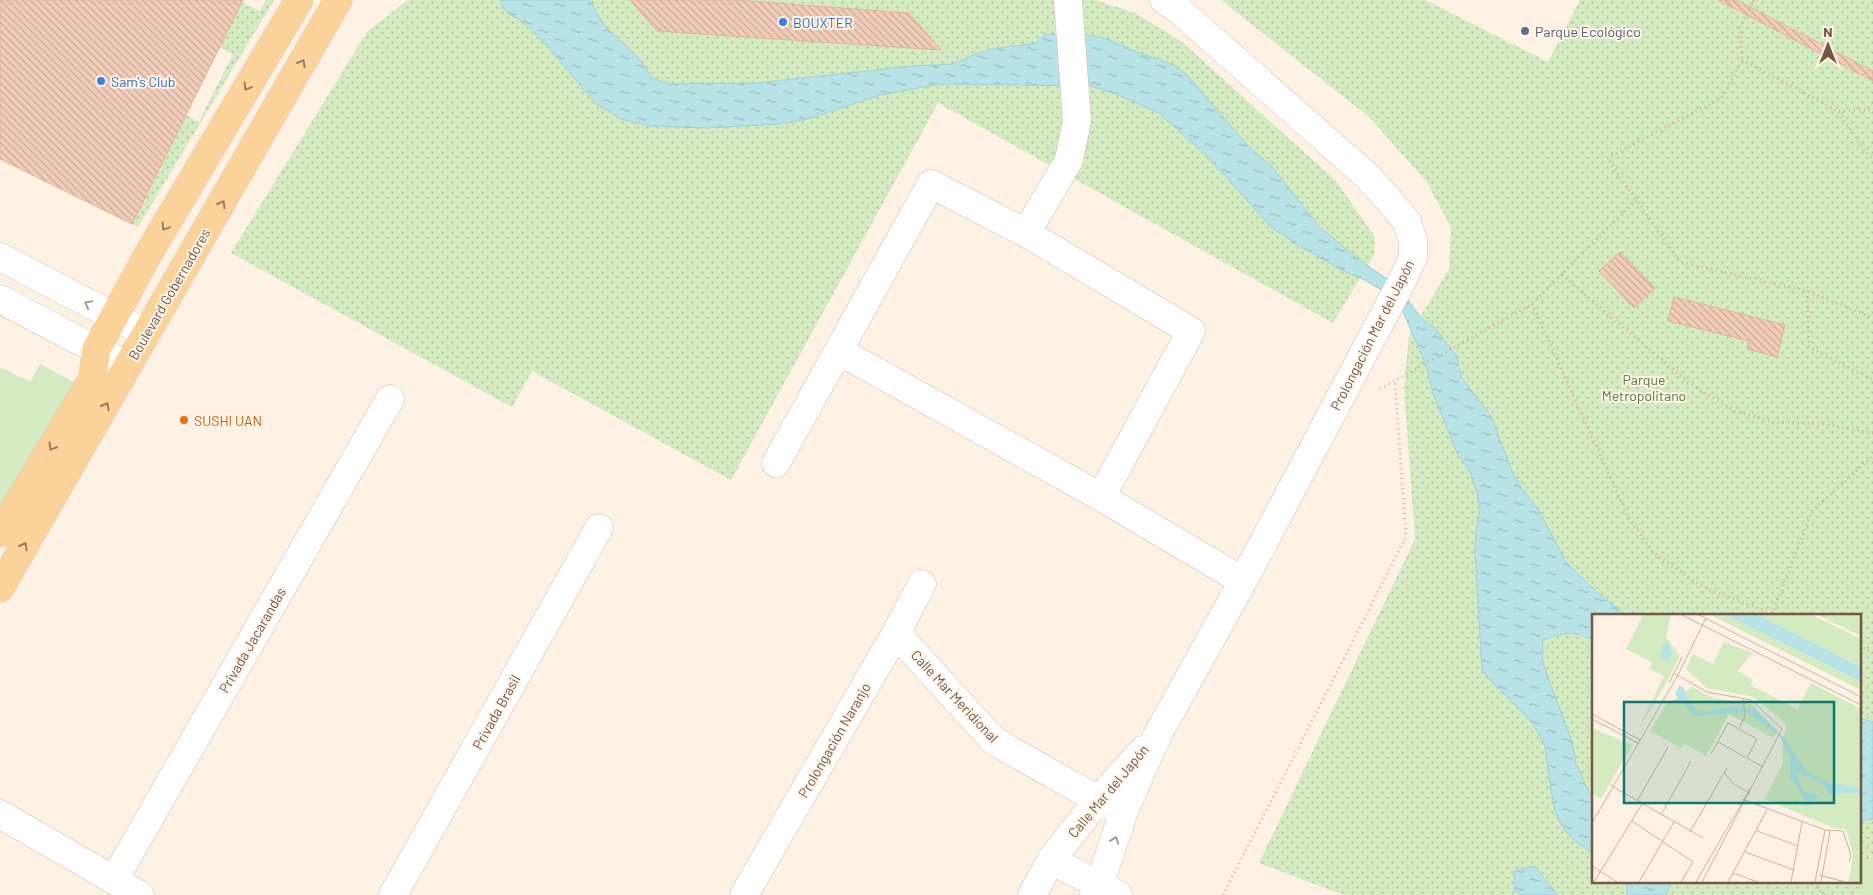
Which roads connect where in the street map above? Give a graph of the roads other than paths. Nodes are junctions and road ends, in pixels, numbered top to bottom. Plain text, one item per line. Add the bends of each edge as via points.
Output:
1 (299, 0) edge
2 (338, 0) edge
3 (1164, 0) edge
4 (1068, 9) edge
5 (1026, 233) junction
6 (0, 257) edge
7 (0, 299) edge
8 (114, 317) junction
9 (147, 334) junction
10 (96, 350) junction
11 (839, 351) junction
12 (126, 366) junction
13 (390, 398) dead end
14 (776, 463) dead end
15 (1101, 497) junction
16 (599, 528) dead end
17 (0, 532) edge
18 (1243, 581) junction
19 (922, 584) dead end
20 (0, 588) edge
21 (896, 633) junction
22 (1158, 734) junction
23 (1098, 800) junction
24 (1124, 812) junction
25 (0, 814) edge
26 (1051, 860) junction
27 (114, 880) junction
28 (1103, 892) edge
29 (140, 895) edge
30 (393, 895) edge
31 (744, 895) edge
32 (1032, 895) edge

1 -> 8 main road
9 -> 2 main road, Boulevard Gobernadores
3 - 18 street, Prolongación Mar del Japón via 1368,177 1407,222 1413,240 1413,257 1403,279
4 - 5 street via 1077,121 1069,160
5 - 11 street via 931,184
5 - 15 street via 1190,331
8 -> 6 street
7 - 10 street
8 - 9 street
8 - 10 main road
9 - 12 main road, Boulevard Gobernadores
10 - 12 street
10 -> 17 main road via 93,378
11 - 14 street
11 - 15 street
20 -> 12 main road, Boulevard Gobernadores
13 - 27 street, Privada Jacarandas
15 - 18 street
16 - 30 street, Privada Brasil
18 - 22 street, Prolongación Mar del Japón
19 - 21 street, Prolongación Naranjo
21 - 23 street, Calle Mar Meridional via 994,741
21 - 31 street, Prolongación Naranjo
22 - 23 street, Calle Mar del Japón
22 - 24 street, Calle Mar del Japón
23 - 24 street, Calle Mar Meridional
23 - 26 street, Calle Mar del Japón
28 -> 24 street, Calle Mar del Japón
25 - 27 street
26 - 28 street
26 - 32 street, Calle Mar del Japón
27 - 29 street

